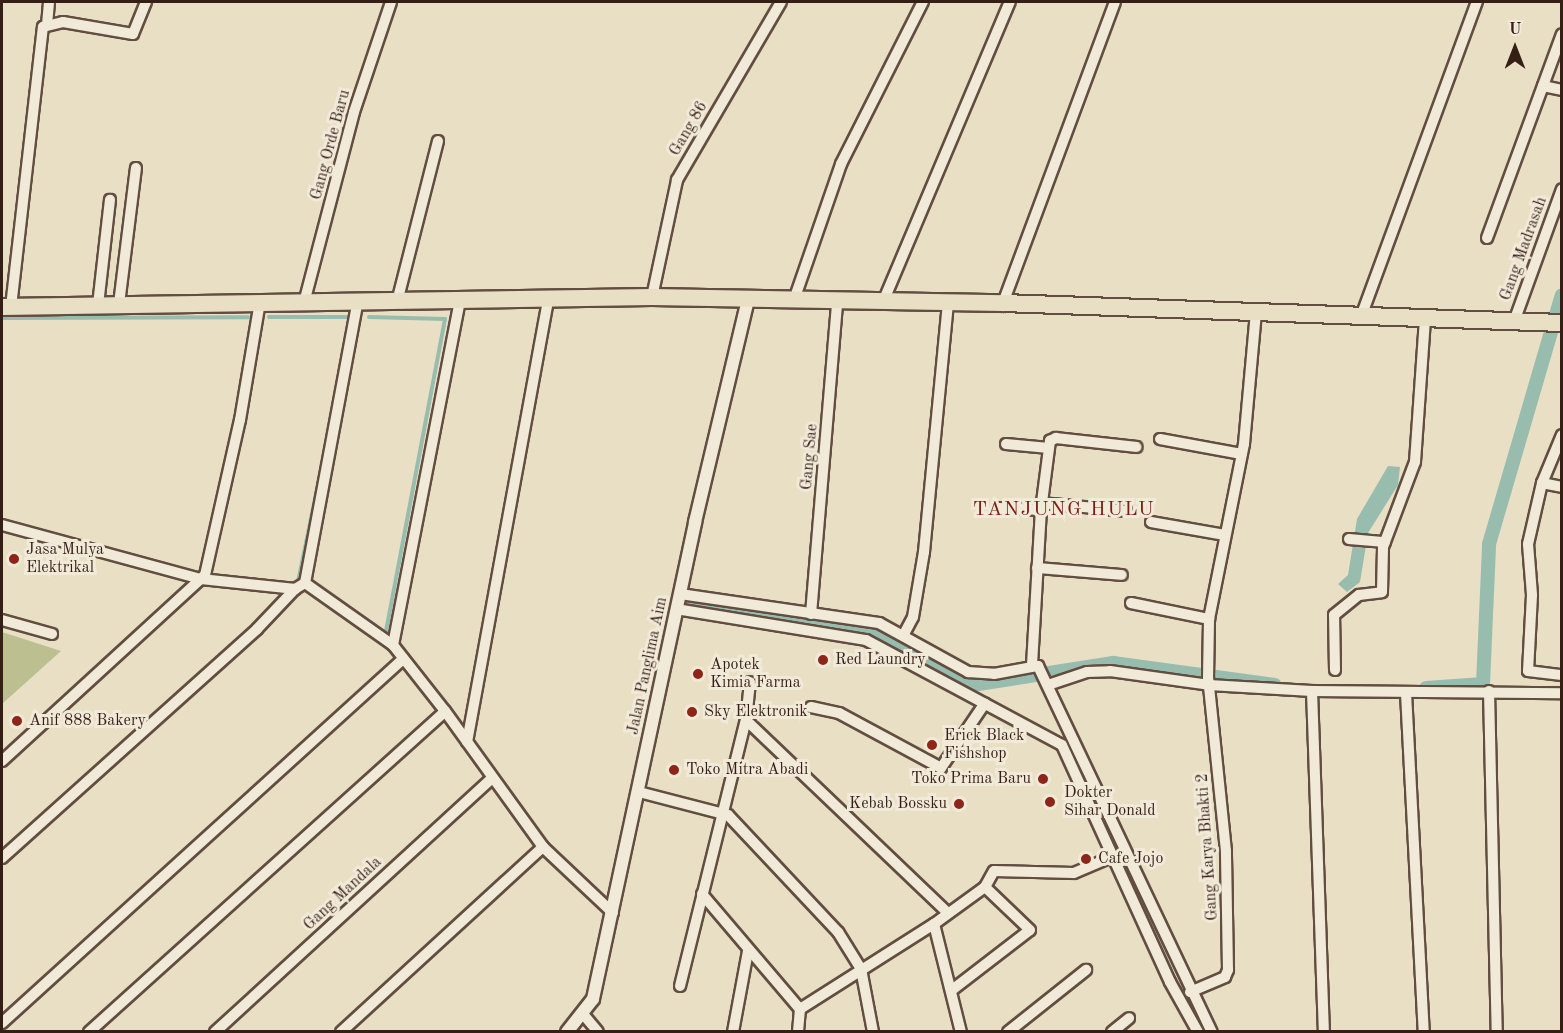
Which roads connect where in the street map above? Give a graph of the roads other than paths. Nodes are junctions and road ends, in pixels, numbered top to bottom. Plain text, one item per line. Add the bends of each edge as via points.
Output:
1 (48, 2) edge
2 (146, 2) edge
3 (391, 2) edge
4 (781, 2) edge
5 (923, 2) edge
6 (1010, 2) edge
7 (1115, 2) edge
8 (1477, 2) edge
9 (47, 25) junction
10 (1562, 34) edge
11 (1543, 86) junction
12 (1562, 90) edge
13 (438, 141) dead end
14 (136, 168) dead end
15 (1562, 189) edge
16 (110, 200) dead end
17 (1488, 238) dead end
18 (653, 290) junction
19 (358, 298) junction
20 (398, 298) junction
21 (306, 299) junction
22 (460, 299) junction
23 (548, 299) junction
24 (748, 300) junction
25 (794, 300) junction
26 (260, 302) junction
27 (837, 302) junction
28 (884, 302) junction
29 (948, 302) junction
30 (1002, 303) junction
31 (119, 304) junction
32 (98, 305) junction
33 (6, 307) edge
34 (1256, 312) junction
35 (1362, 314) junction
36 (1425, 318) junction
37 (1515, 319) junction
38 (1562, 323) edge
39 (1562, 435) edge
40 (1160, 439) dead end
41 (1006, 444) dead end
42 (1136, 447) dead end
43 (1049, 448) junction
44 (1242, 454) junction
45 (1542, 483) junction
46 (1562, 487) edge
47 (1041, 507) junction
48 (999, 508) dead end
49 (1127, 511) dead end
50 (1151, 522) dead end
51 (2, 525) edge
52 (1226, 535) junction
53 (1349, 539) dead end
54 (1385, 542) junction
55 (1037, 568) junction
56 (1122, 575) dead end
57 (201, 579) junction
58 (300, 586) junction
59 (680, 594) junction
60 (1131, 603) dead end
61 (676, 609) junction
62 (811, 614) junction
63 (1209, 619) junction
64 (2, 620) edge
65 (52, 634) dead end
66 (903, 634) junction
67 (393, 645) junction
68 (403, 659) junction
69 (1036, 667) junction
70 (1335, 670) dead end
71 (1562, 675) edge
72 (750, 682) dead end
73 (1208, 682) junction
74 (1047, 684) junction
75 (1312, 691) junction
76 (1489, 691) junction
77 (1406, 693) junction
78 (1562, 693) edge
79 (985, 703) junction
80 (811, 707) dead end
81 (445, 711) junction
82 (746, 720) junction
83 (1073, 738) junction
84 (467, 742) junction
85 (1062, 745) junction
86 (2, 761) edge
87 (492, 778) junction
88 (639, 792) junction
89 (722, 810) junction
90 (543, 847) junction
91 (1114, 856) junction
92 (2, 858) edge
93 (985, 887) junction
94 (702, 894) junction
95 (613, 913) junction
96 (948, 913) junction
97 (934, 924) junction
98 (748, 951) junction
99 (861, 969) junction
100 (1086, 970) dead end
101 (680, 986) dead end
102 (952, 990) junction
103 (1190, 992) junction
104 (800, 1009) junction
105 (584, 1014) junction
106 (1130, 1018) dead end
107 (2, 1023) edge
108 (89, 1032) edge
109 (215, 1032) edge
110 (341, 1032) edge
111 (567, 1032) edge
112 (598, 1032) edge
113 (733, 1032) edge
114 (798, 1032) edge
115 (873, 1032) edge
116 (961, 1032) edge
117 (1008, 1032) edge
118 (1112, 1032) edge
119 (1198, 1032) edge
120 (1212, 1032) edge
121 (1323, 1032) edge
122 (1424, 1032) edge
123 (1497, 1032) edge

1 - 9 street
2 - 9 street via 133,34 89,25
3 - 21 street, Gang Orde Baru via 354,112
4 - 18 street, Gang 86 via 677,180
5 - 25 street via 841,164
6 - 28 street
7 - 30 street
8 - 35 street
9 - 33 street via 40,35
10 - 11 street
11 - 12 street
11 - 17 street
13 - 20 street
14 - 31 street
15 - 37 street, Gang Madrasah
16 - 32 street
18 - 23 main road
18 - 24 main road
19 - 20 main road
19 - 21 main road
19 - 58 street
20 - 22 main road
21 - 26 main road
22 - 23 main road
22 - 67 street
23 - 84 street
24 - 25 main road
24 - 59 street, Jalan Panglima Aim
25 - 27 main road
26 - 31 main road
26 - 57 street via 222,503
27 - 28 main road
27 - 62 street, Gang Sae
28 - 29 main road
29 - 30 main road
29 - 66 street via 924,552 913,617
30 - 34 main road
31 - 32 main road
32 - 33 main road
34 - 35 main road
34 - 44 street
35 - 36 main road
36 - 37 main road
36 - 54 street via 1415,462
37 - 38 main road
39 - 45 street
40 - 44 street
41 - 43 street
42 - 43 street via 1056,438 1050,441
43 - 47 street
44 - 52 street
45 - 46 street
45 - 71 street via 1528,544 1532,595 1528,671
47 - 48 street
47 - 49 street
47 - 55 street
50 - 52 street
51 - 57 street
52 - 63 street
53 - 54 street
54 - 70 street via 1382,592 1359,595 1334,615
55 - 56 street
55 - 69 street
57 - 58 street
57 - 86 street
58 - 67 street
58 - 92 street
59 - 61 street, Jalan Panglima Aim
59 - 62 street
60 - 63 street
61 - 79 street via 866,640
61 - 88 street, Jalan Panglima Aim
62 - 66 street via 879,623
63 - 73 street
64 - 65 street
66 - 69 street via 968,672 994,674
67 - 68 street
68 - 81 street
68 - 107 street
69 - 74 street
72 - 82 street
73 - 74 street via 1110,671 1087,672
73 - 75 street
73 - 103 street, Gang Karya Bhakti 2 via 1226,851 1228,970 1225,976
74 - 83 street
75 - 77 street
75 - 121 street
76 - 77 street
76 - 78 street
76 - 123 street
77 - 122 street
79 - 80 street via 941,768 839,713
79 - 85 street
81 - 84 street
81 - 108 street
82 - 89 street
82 - 96 street
83 - 85 street
83 - 103 street
84 - 87 street
85 - 91 street
87 - 90 street
87 - 109 street, Gang Mandala
88 - 89 street
88 - 95 street, Jalan Panglima Aim
89 - 94 street
89 - 99 street via 838,932
90 - 95 street
90 - 110 street
91 - 93 street via 1074,873 994,871
91 - 119 street via 1170,982
93 - 96 street
93 - 102 street via 1030,930
94 - 98 street
94 - 101 street
95 - 105 street, Jalan Panglima Aim via 593,999
96 - 97 street
97 - 99 street
97 - 102 street
98 - 104 street
98 - 113 street
99 - 104 street
99 - 115 street
100 - 117 street
102 - 116 street
103 - 120 street
104 - 114 street
105 - 111 street, Jalan Panglima Aim
105 - 112 street
106 - 118 street

